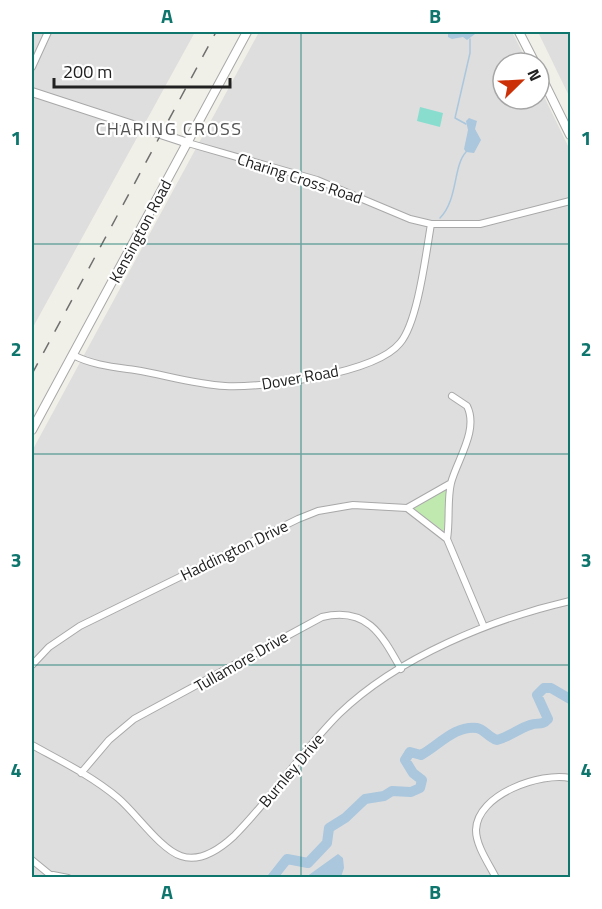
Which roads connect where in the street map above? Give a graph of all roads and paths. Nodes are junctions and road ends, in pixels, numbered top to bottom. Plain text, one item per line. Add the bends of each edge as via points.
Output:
1 (48, 32) edge
2 (247, 32) edge
3 (519, 32) edge
4 (529, 51) edge
5 (32, 67) edge
6 (32, 92) edge
7 (551, 96) edge
8 (570, 135) edge
9 (188, 143) junction
10 (570, 201) edge
11 (431, 224) junction
12 (73, 355) junction
13 (452, 396) dead end
14 (32, 430) edge
15 (451, 483) junction
16 (407, 508) junction
17 (447, 539) junction
18 (570, 600) edge
19 (484, 627) junction
20 (32, 665) edge
21 (401, 669) junction
22 (32, 745) edge
23 (81, 772) junction
24 (570, 778) edge
25 (32, 860) edge
26 (53, 876) edge
27 (68, 878) edge
28 (496, 878) edge

1 - 5 street
2 - 9 street, Kensington Road
3 - 4 street
6 - 9 street, Charing Cross Road
7 - 8 street
9 - 11 street, Charing Cross Road via 317,180
9 - 12 street, Kensington Road
10 - 11 street, Charing Cross Road via 480,224
11 - 12 street, Dover Road via 406,333 396,347 372,361 302,379 233,386 104,365
12 - 14 street, Kensington Road
13 - 15 street via 467,406 470,418
15 - 16 street
15 - 17 street
16 - 17 street
16 - 20 street, Haddington Drive via 353,506 304,516 80,626 49,647
17 - 19 street
18 - 19 street, Burnley Drive
19 - 21 street, Burnley Drive
21 - 23 street, Tullamore Drive via 371,625 349,615 322,616 134,719
21 - 23 street, Burnley Drive via 339,714 242,828 205,855 188,858 173,852 128,806
22 - 23 street, Burnley Drive
24 - 28 street via 532,781 485,807 478,819 477,835
25 - 26 street
26 - 27 street

